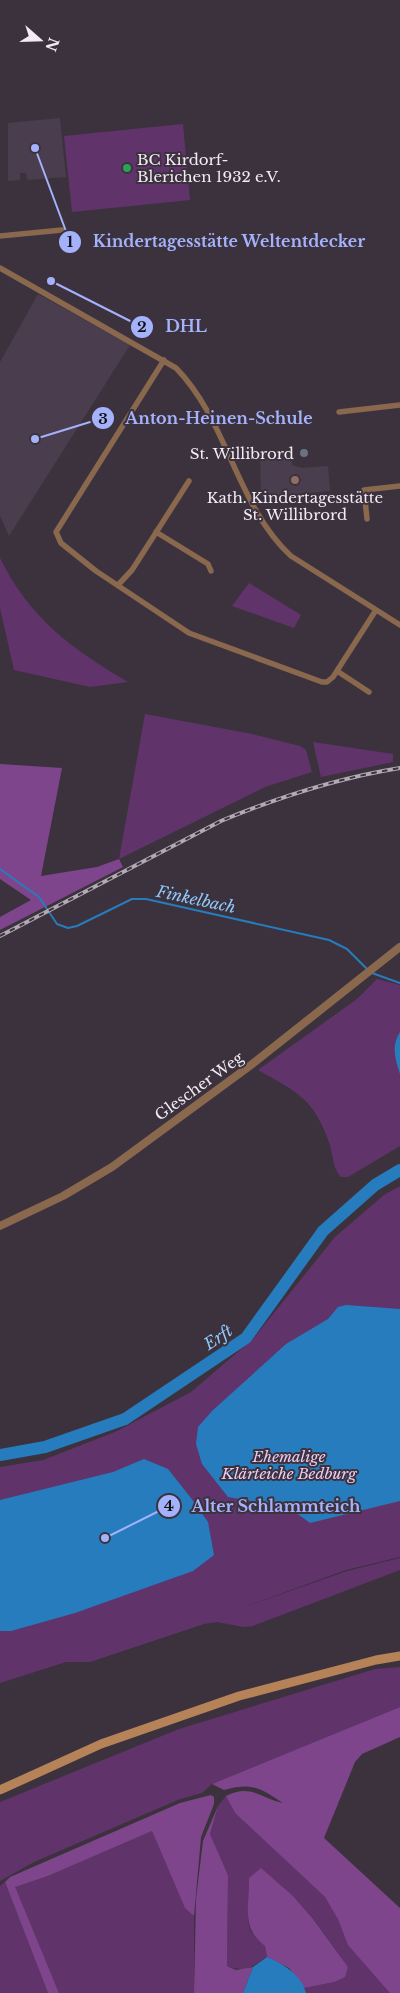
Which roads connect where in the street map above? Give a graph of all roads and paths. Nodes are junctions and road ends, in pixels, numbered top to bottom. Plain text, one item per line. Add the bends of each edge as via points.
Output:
1 (62, 230) dead end
2 (0, 236) edge
3 (0, 268) edge
4 (164, 360) junction
5 (400, 405) edge
6 (339, 412) dead end
7 (189, 480) dead end
8 (400, 486) edge
9 (368, 519) dead end
10 (156, 532) junction
11 (211, 571) dead end
12 (118, 585) junction
13 (376, 610) junction
14 (400, 625) edge
15 (337, 672) junction
16 (369, 692) dead end
17 (400, 947) edge
18 (0, 1226) edge
19 (400, 1656) edge
20 (0, 1790) edge

1 - 2 street
3 - 4 street
4 - 12 street via 56,532 61,543
4 - 13 street via 176,368 195,391 272,536 291,556
5 - 6 street
7 - 10 street
8 - 9 street via 364,490
10 - 11 street via 208,564
10 - 12 street via 132,570
12 - 15 street via 189,633 322,682 327,682
13 - 14 street
13 - 15 street
15 - 16 street
17 - 18 street, Glescher Weg via 251,1065 112,1167 63,1196
19 - 20 main road via 238,1696 101,1744

